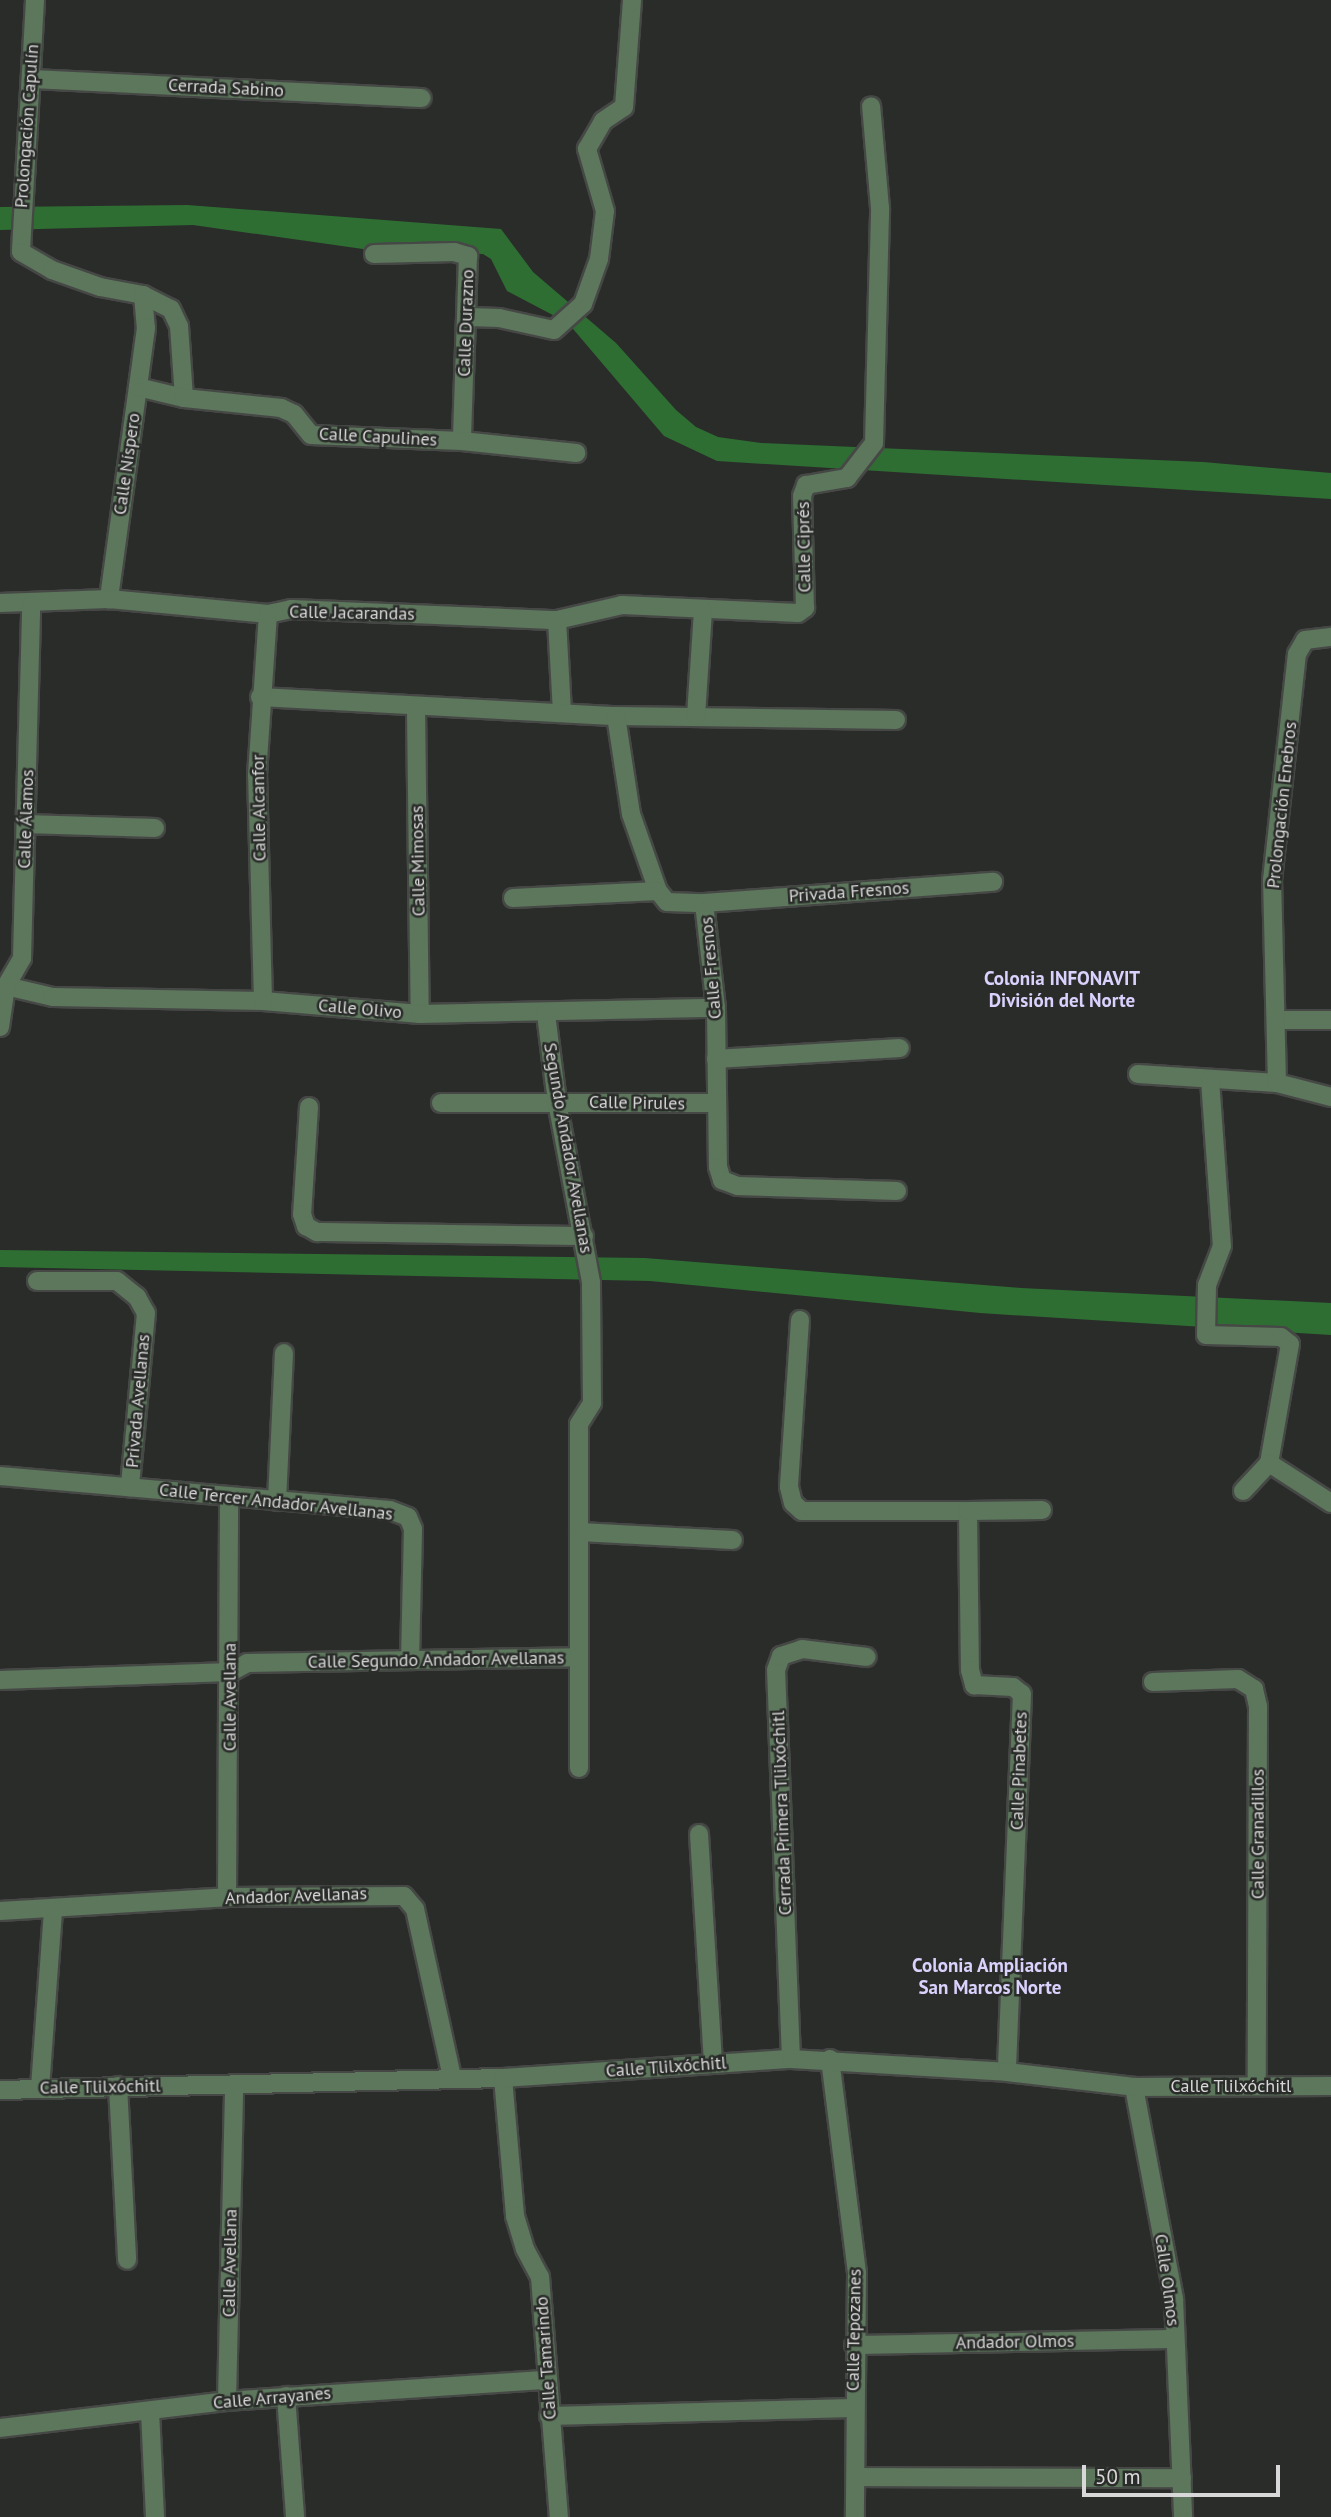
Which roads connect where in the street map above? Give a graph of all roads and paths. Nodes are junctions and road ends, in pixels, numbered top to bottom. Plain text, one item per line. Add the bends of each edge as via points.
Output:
1 (35, 0) edge
2 (632, 0) edge
3 (31, 79) junction
4 (422, 98) dead end
5 (871, 106) dead end
6 (374, 254) dead end
7 (143, 295) junction
8 (469, 317) junction
9 (138, 387) junction
10 (184, 398) junction
11 (461, 441) junction
12 (576, 453) dead end
13 (109, 599) junction
14 (0, 603) edge
15 (31, 605) junction
16 (703, 610) junction
17 (268, 614) junction
18 (557, 620) junction
19 (1331, 637) edge
20 (260, 697) junction
21 (416, 708) junction
22 (562, 713) junction
23 (616, 716) junction
24 (696, 716) junction
25 (896, 720) dead end
26 (26, 824) junction
27 (155, 828) dead end
28 (993, 882) dead end
29 (658, 891) junction
30 (513, 898) dead end
31 (704, 903) junction
32 (2, 997) edge
33 (263, 1001) junction
34 (716, 1008) junction
35 (420, 1014) junction
36 (546, 1014) junction
37 (1278, 1020) junction
38 (1331, 1020) edge
39 (0, 1027) edge
40 (900, 1048) dead end
41 (716, 1059) junction
42 (1138, 1074) dead end
43 (1210, 1080) junction
44 (1277, 1083) junction
45 (1331, 1097) edge
46 (441, 1102) dead end
47 (557, 1102) junction
48 (716, 1103) junction
49 (309, 1107) dead end
50 (897, 1191) dead end
51 (584, 1241) junction
52 (37, 1281) dead end
53 (591, 1282) joint
54 (800, 1320) dead end
55 (284, 1353) dead end
56 (1269, 1463) junction
57 (0, 1476) edge
58 (130, 1487) junction
59 (1243, 1491) dead end
60 (229, 1497) junction
61 (277, 1501) junction
62 (1331, 1503) edge
63 (1042, 1510) dead end
64 (968, 1511) junction
65 (579, 1532) junction
66 (733, 1540) dead end
67 (579, 1657) junction
68 (867, 1657) dead end
69 (410, 1660) junction
70 (230, 1672) junction
71 (0, 1680) edge
72 (1153, 1682) dead end
73 (579, 1768) dead end
74 (699, 1834) dead end
75 (227, 1897) junction
76 (53, 1909) junction
77 (0, 1911) edge
78 (791, 2059) junction
79 (830, 2059) junction
80 (713, 2064) junction
81 (1007, 2072) junction
82 (452, 2077) junction
83 (503, 2078) junction
84 (234, 2084) junction
85 (1257, 2085) junction
86 (118, 2086) junction
87 (1331, 2086) edge
88 (1134, 2087) junction
89 (40, 2088) junction
90 (0, 2090) edge
91 (127, 2260) dead end
92 (1175, 2339) junction
93 (854, 2345) junction
94 (545, 2380) junction
95 (286, 2396) junction
96 (228, 2401) junction
97 (853, 2409) junction
98 (150, 2411) junction
99 (549, 2416) junction
100 (0, 2428) edge
101 (857, 2477) junction
102 (1182, 2478) junction
103 (155, 2517) edge
104 (295, 2517) edge
105 (559, 2517) edge
106 (855, 2517) edge
107 (1183, 2517) edge

1 - 3 street, Prolongación Capulín
2 - 8 street via 624,107 603,121 587,149 605,211 599,259 583,304 554,330 499,318
3 - 4 street, Cerrada Sabino
3 - 7 street, Prolongación Capulín via 22,252 52,270 100,287
5 - 16 street, Calle Ciprés via 880,208 874,443 847,478 806,485 802,496 805,608 783,614
6 - 8 street, Calle Durazno via 454,252 468,256
7 - 9 street, Calle Níspero via 146,328
7 - 10 street via 171,309 179,326
8 - 11 street, Calle Durazno
9 - 10 street, Calle Capulines
9 - 13 street, Calle Níspero
10 - 11 street, Calle Capulines via 281,408 294,414 311,435
11 - 12 street, Calle Capulines
13 - 15 street, Calle Jacarandas
13 - 17 street, Calle Jacarandas
14 - 15 street, Calle Jacarandas
15 - 26 street, Calle Álamos
16 - 18 street, Calle Jacarandas via 622,605
16 - 24 street
17 - 18 street, Calle Jacarandas via 291,609
17 - 20 street, Calle Alcanfor
18 - 22 street
19 - 37 street, Prolongación Enebros via 1305,640 1297,654 1272,880
20 - 21 street
20 - 33 street, Calle Alcanfor via 257,775
21 - 22 street
21 - 35 street, Calle Mimosas
22 - 23 street
23 - 24 street
23 - 29 street via 638,844
24 - 25 street
26 - 27 street
26 - 32 street, Calle Álamos via 22,958
28 - 31 street, Privada Fresnos
29 - 30 street
29 - 31 street, Calle Fresnos via 667,902
31 - 34 street, Calle Fresnos
32 - 33 street, Calle Olivo
32 - 39 street, Calle Álamos
33 - 35 street, Calle Olivo
34 - 36 street, Calle Olivo
34 - 41 street, Calle Fresnos
35 - 36 street, Calle Olivo
36 - 47 street, Segundo Andador Avellanas
37 - 38 street
37 - 44 street, Prolongación Enebros
40 - 41 street
41 - 48 street, Calle Fresnos
42 - 43 street
43 - 44 street
43 - 56 street via 1222,1246 1207,1285 1206,1335 1281,1337 1290,1344
44 - 45 street
46 - 47 street, Calle Pirules
47 - 48 street, Calle Pirules
47 - 51 street, Segundo Andador Avellanas
48 - 50 street, Calle Fresnos via 722,1180 738,1186
49 - 51 street via 302,1214 306,1226 317,1232
51 - 53 street, Segundo Andador Avellanas
52 - 58 street, Privada Avellanas via 117,1281 137,1297 146,1313
53 - 65 street, Calle Segundo Andador Avellanas via 592,1403 579,1424
54 - 64 street via 789,1487 793,1503 802,1511
55 - 61 street
56 - 59 street
56 - 62 street
57 - 58 street, Calle Tercer Andador Avellanas
58 - 60 street, Calle Tercer Andador Avellanas
60 - 61 street, Calle Tercer Andador Avellanas
60 - 70 street, Calle Avellana
61 - 69 street, Calle Tercer Andador Avellanas via 390,1510 408,1517 413,1529
63 - 64 street
64 - 81 street, Calle Pinabetes via 974,1685 1013,1687 1022,1694
65 - 66 street
65 - 67 street, Calle Segundo Andador Avellanas
67 - 69 street, Calle Segundo Andador Avellanas
67 - 73 street
68 - 78 street, Cerrada Primera Tlilxóchitl via 802,1649 781,1656 776,1670
69 - 70 street, Calle Segundo Andador Avellanas via 247,1663
70 - 71 street, Calle Segundo Andador Avellanas
70 - 75 street, Calle Avellana
72 - 85 street, Calle Granadillos via 1238,1679 1254,1689 1258,1706
74 - 80 street
75 - 76 street, Andador Avellanas
75 - 82 street, Andador Avellanas via 404,1896 415,1909
76 - 77 street, Andador Avellanas
76 - 89 street
78 - 79 street, Calle Tlilxóchitl
78 - 80 street, Calle Tlilxóchitl
79 - 81 street, Calle Tlilxóchitl
79 - 93 street, Calle Tepozanes via 856,2273
80 - 83 street, Calle Tlilxóchitl
81 - 88 street, Calle Tlilxóchitl
82 - 83 street, Calle Tlilxóchitl
82 - 84 street, Calle Tlilxóchitl
83 - 94 street, Calle Tamarindo via 515,2216 540,2277
84 - 86 street, Calle Tlilxóchitl
84 - 96 street, Calle Avellana
85 - 87 street, Calle Tlilxóchitl
85 - 88 street, Calle Tlilxóchitl
86 - 89 street, Calle Tlilxóchitl
86 - 91 street
88 - 92 street, Calle Olmos via 1174,2299
89 - 90 street, Calle Tlilxóchitl
92 - 93 street, Andador Olmos
92 - 102 street, Calle Olmos
93 - 97 street, Calle Tepozanes
94 - 95 street, Calle Arrayanes
94 - 99 street, Calle Tamarindo
95 - 96 street, Calle Arrayanes
95 - 104 street
96 - 98 street, Calle Arrayanes
97 - 99 street
97 - 101 street, Calle Tepozanes
98 - 100 street, Calle Arrayanes
98 - 103 street
99 - 105 street, Calle Tamarindo
101 - 102 street
101 - 106 street, Calle Tepozanes
102 - 107 street, Calle Olmos

